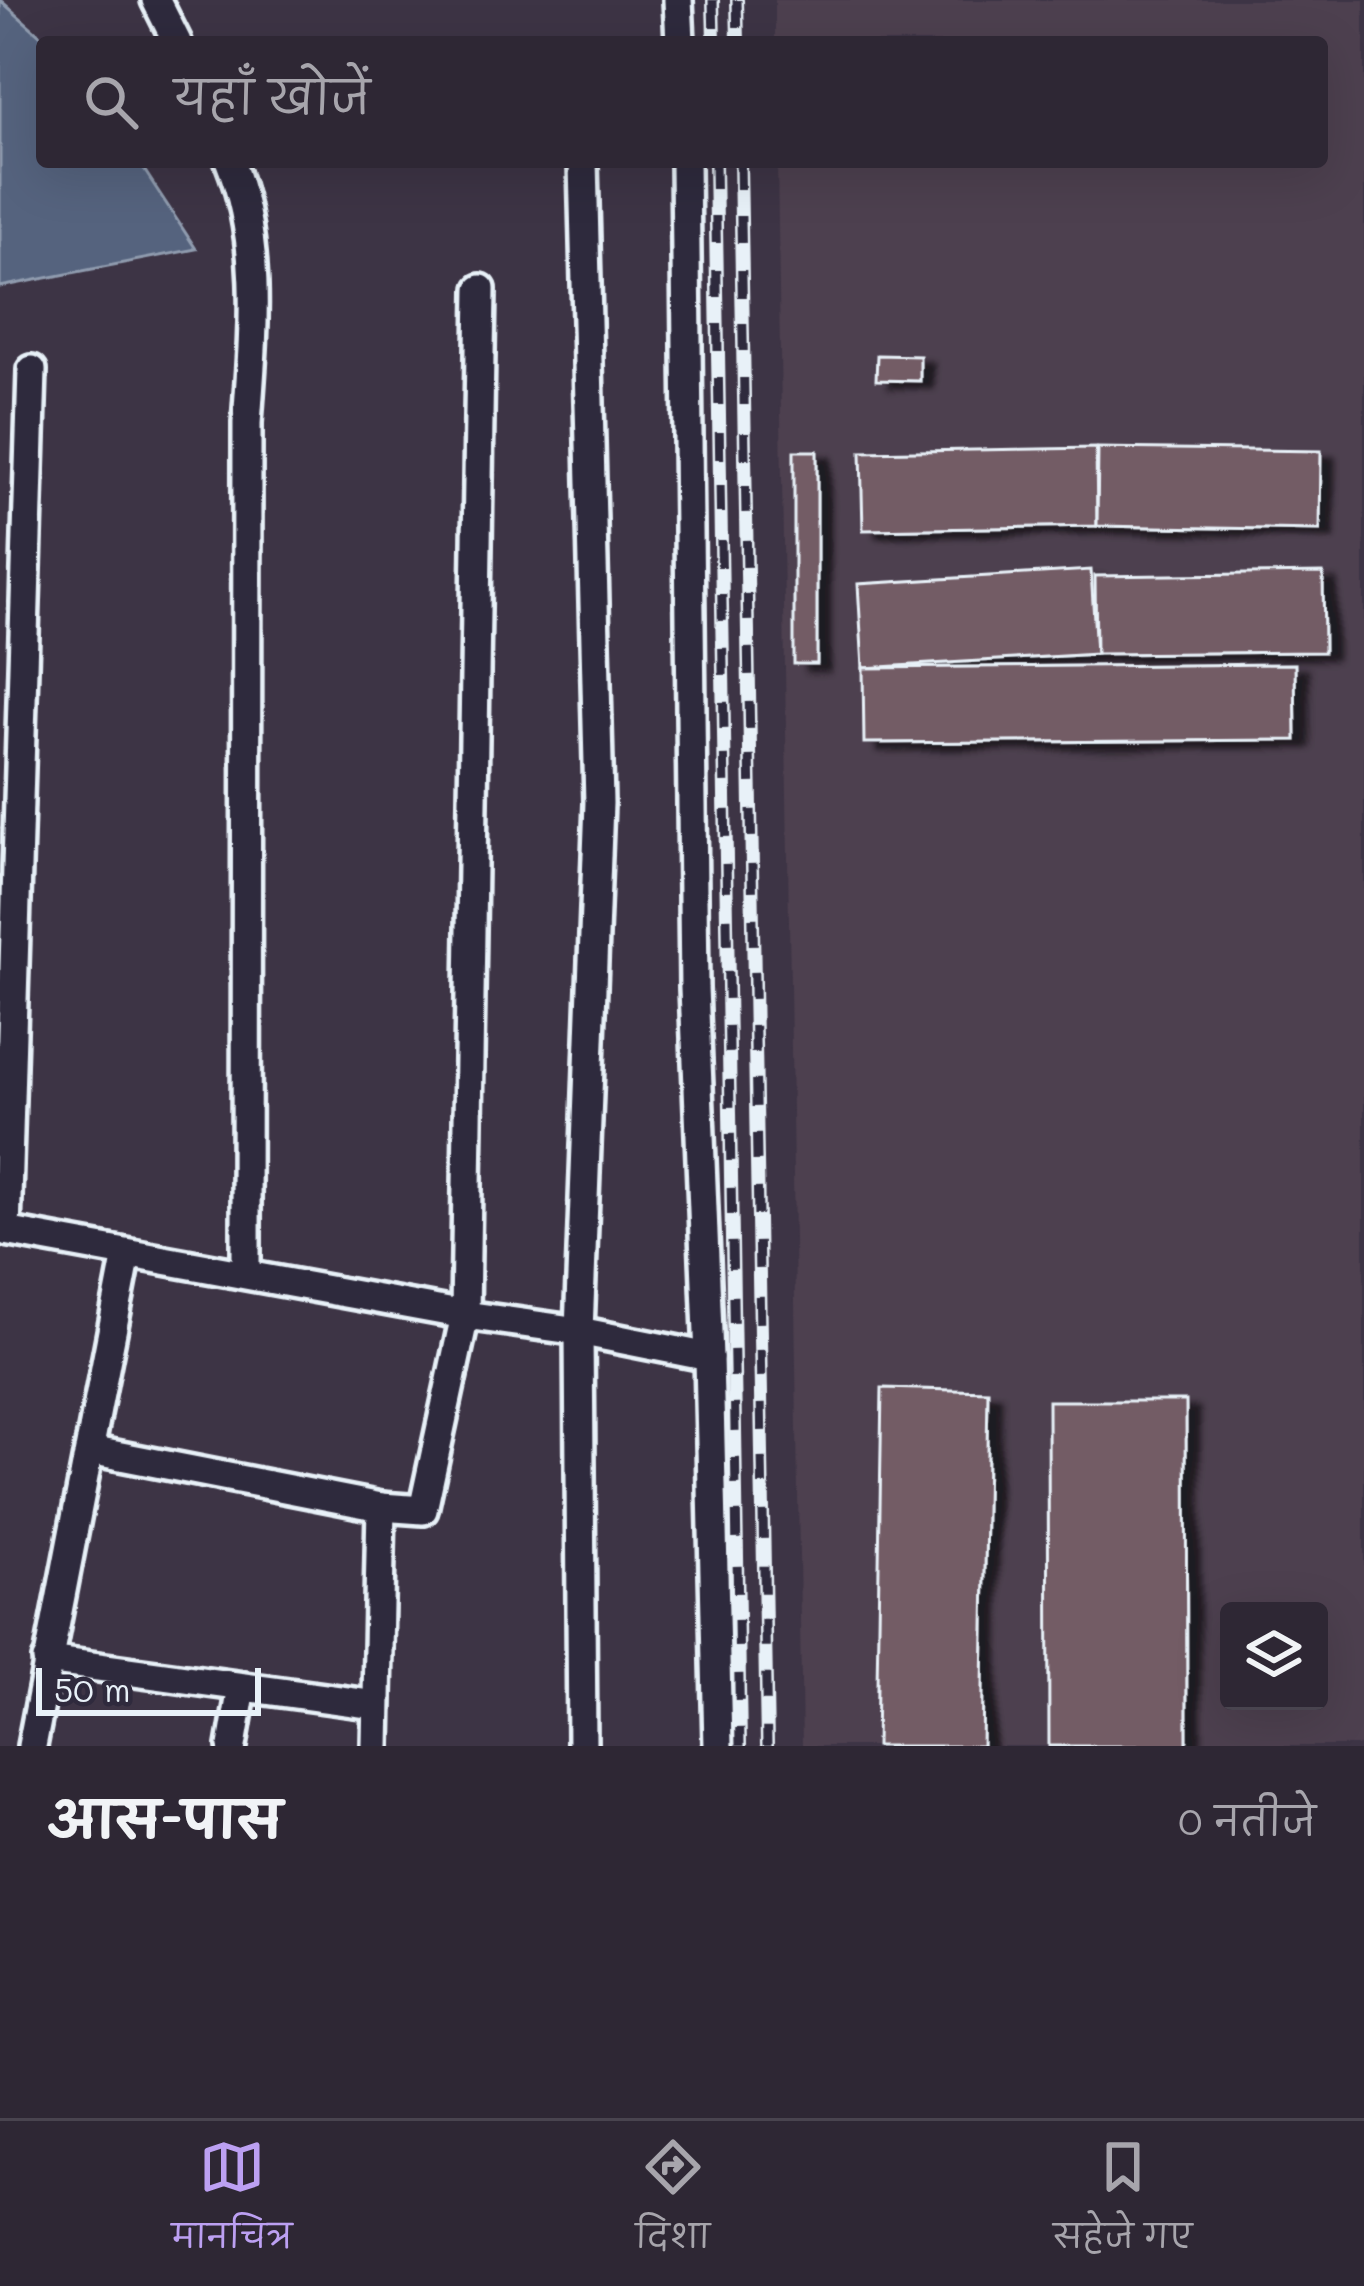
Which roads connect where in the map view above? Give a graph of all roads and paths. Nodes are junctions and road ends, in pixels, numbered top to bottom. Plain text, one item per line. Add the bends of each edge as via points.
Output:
1 (155, 0) edge
2 (678, 0) edge
3 (174, 36) edge
4 (680, 36) edge
5 (232, 168) edge
6 (583, 168) edge
7 (685, 168) edge
8 (482, 289) dead end
9 (32, 370) dead end
10 (3, 1231) edge
11 (127, 1254) junction
12 (246, 1274) junction
13 (465, 1315) junction
14 (579, 1330) junction
15 (709, 1357) junction
16 (90, 1450) junction
17 (381, 1507) junction
18 (47, 1660) junction
19 (242, 1687) junction
20 (376, 1705) junction
21 (32, 1746) edge
22 (232, 1746) edge
23 (376, 1746) edge
24 (582, 1746) edge
25 (718, 1746) edge

1 - 3 street
2 - 4 street
5 - 12 street via 245,200 254,319 247,423
6 - 14 street via 599,803
7 - 15 street via 694,988
8 - 13 street
9 - 10 street
10 - 11 street
11 - 12 street
11 - 16 street
12 - 13 street
13 - 14 street
13 - 17 street via 423,1510
14 - 15 street
14 - 24 street
15 - 25 street
16 - 17 street
16 - 18 street
17 - 20 street
18 - 19 street
18 - 21 street
19 - 20 street
19 - 22 street
20 - 23 street

